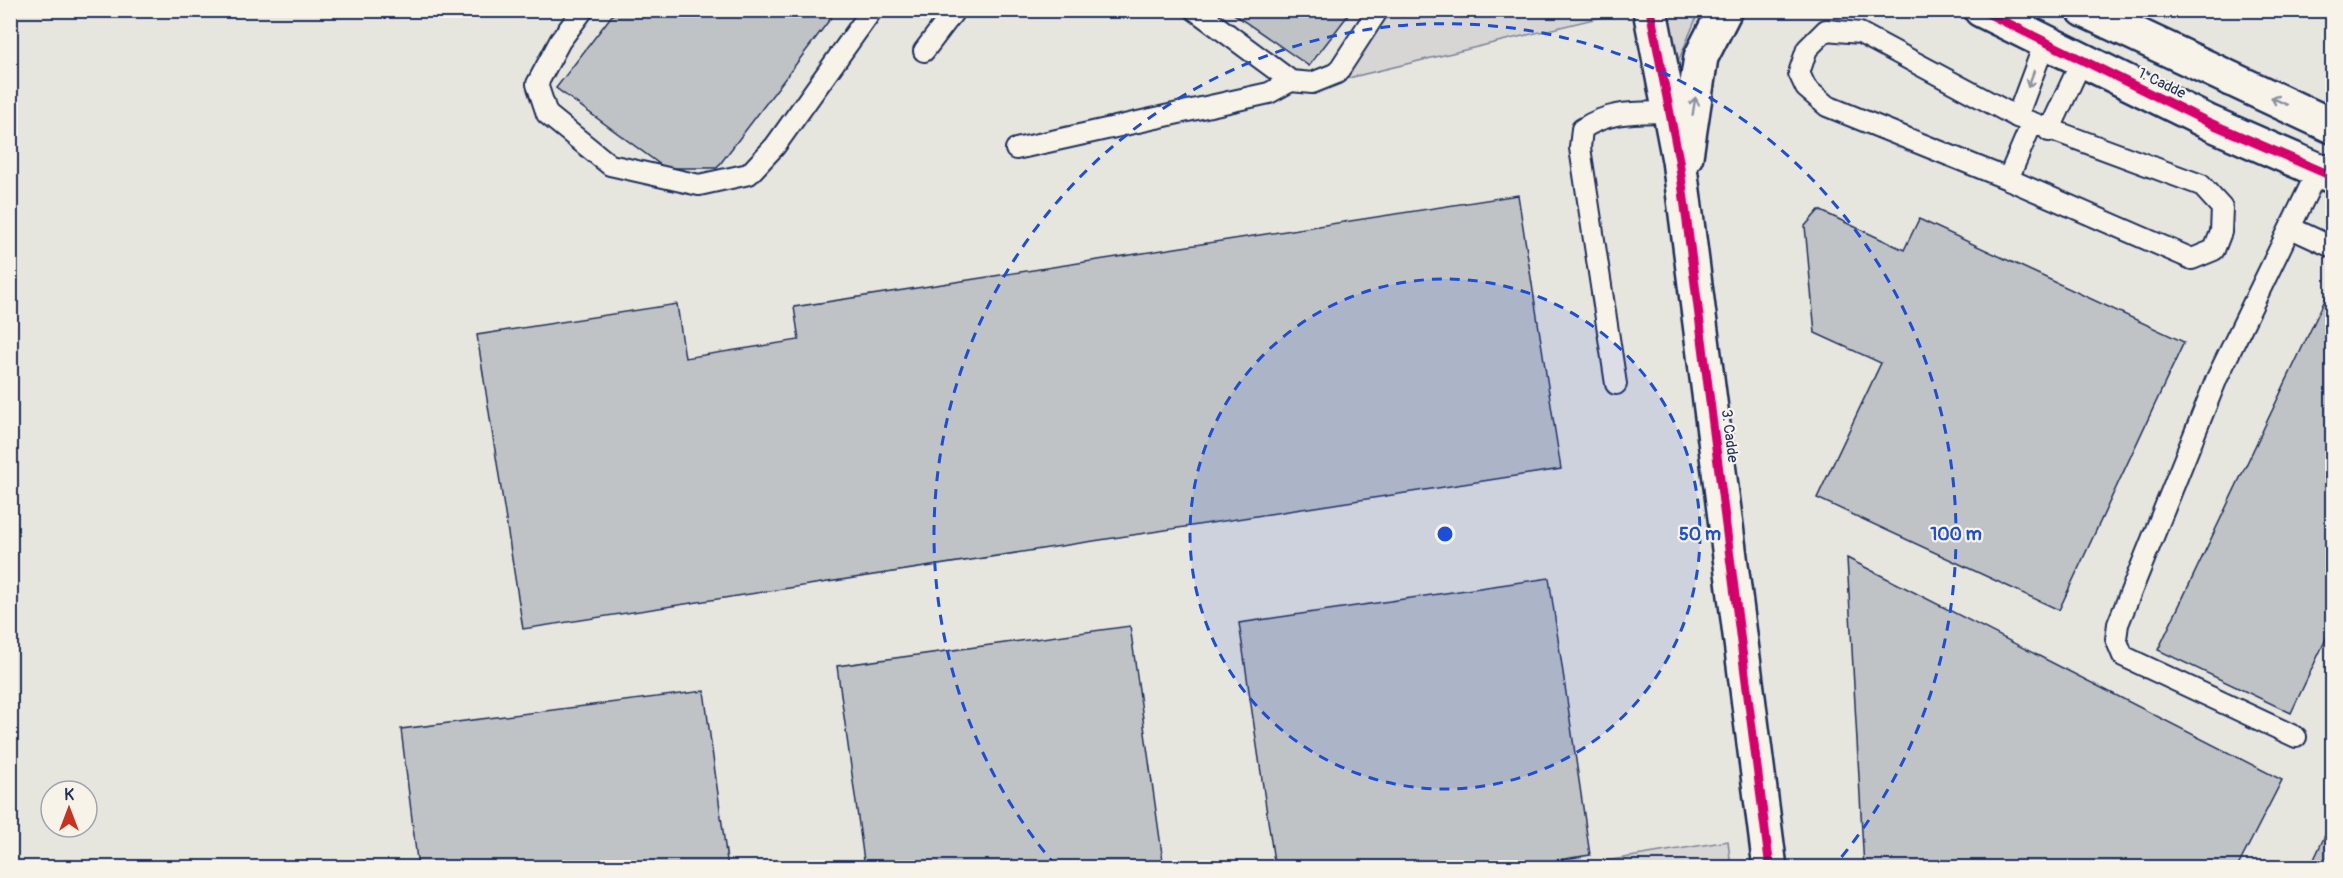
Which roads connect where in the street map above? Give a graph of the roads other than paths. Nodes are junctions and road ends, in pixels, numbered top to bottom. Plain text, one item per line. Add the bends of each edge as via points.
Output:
1 (583, 10) edge
2 (872, 10) edge
3 (955, 10) edge
4 (1196, 10) edge
5 (1378, 10) edge
6 (1650, 10) edge
7 (1725, 10) edge
8 (1981, 10) edge
9 (2084, 10) edge
10 (2045, 42) junction
11 (924, 51) dead end
12 (2082, 60) junction
13 (1291, 81) junction
14 (1670, 112) junction
15 (2032, 124) junction
16 (2332, 126) edge
17 (1016, 149) dead end
18 (2325, 173) edge
19 (2008, 179) junction
20 (1682, 184) junction
21 (2291, 228) junction
22 (2332, 247) edge
23 (1616, 384) dead end
24 (2296, 737) dead end
25 (1770, 867) edge

1 - 2 lane via 560,41 537,84 547,114 610,165 699,185 749,174 775,146
3 - 11 lane
4 - 13 lane
5 - 13 lane via 1337,73 1312,83
6 - 14 street, 3. Cadde
20 -> 7 street, 3. Cadde via 1701,57
8 - 10 street, 1. Cadde
16 -> 9 street
10 - 12 street, 1. Cadde
10 -> 15 lane
12 - 15 lane
12 - 18 street, 1. Cadde via 2210,123
13 - 17 lane via 1269,93
14 - 20 street, 3. Cadde
14 - 23 lane via 1620,113 1598,118 1582,129 1580,148
15 - 19 lane
15 - 19 lane via 2201,185 2222,208 2221,232 2214,250 2192,259
15 - 19 lane via 1860,33 1826,30 1807,49 1799,73 1806,88 1827,106
18 - 21 lane
20 - 25 street, 3. Cadde
21 - 22 lane
21 - 24 lane via 2217,378 2118,624 2116,639 2123,656

